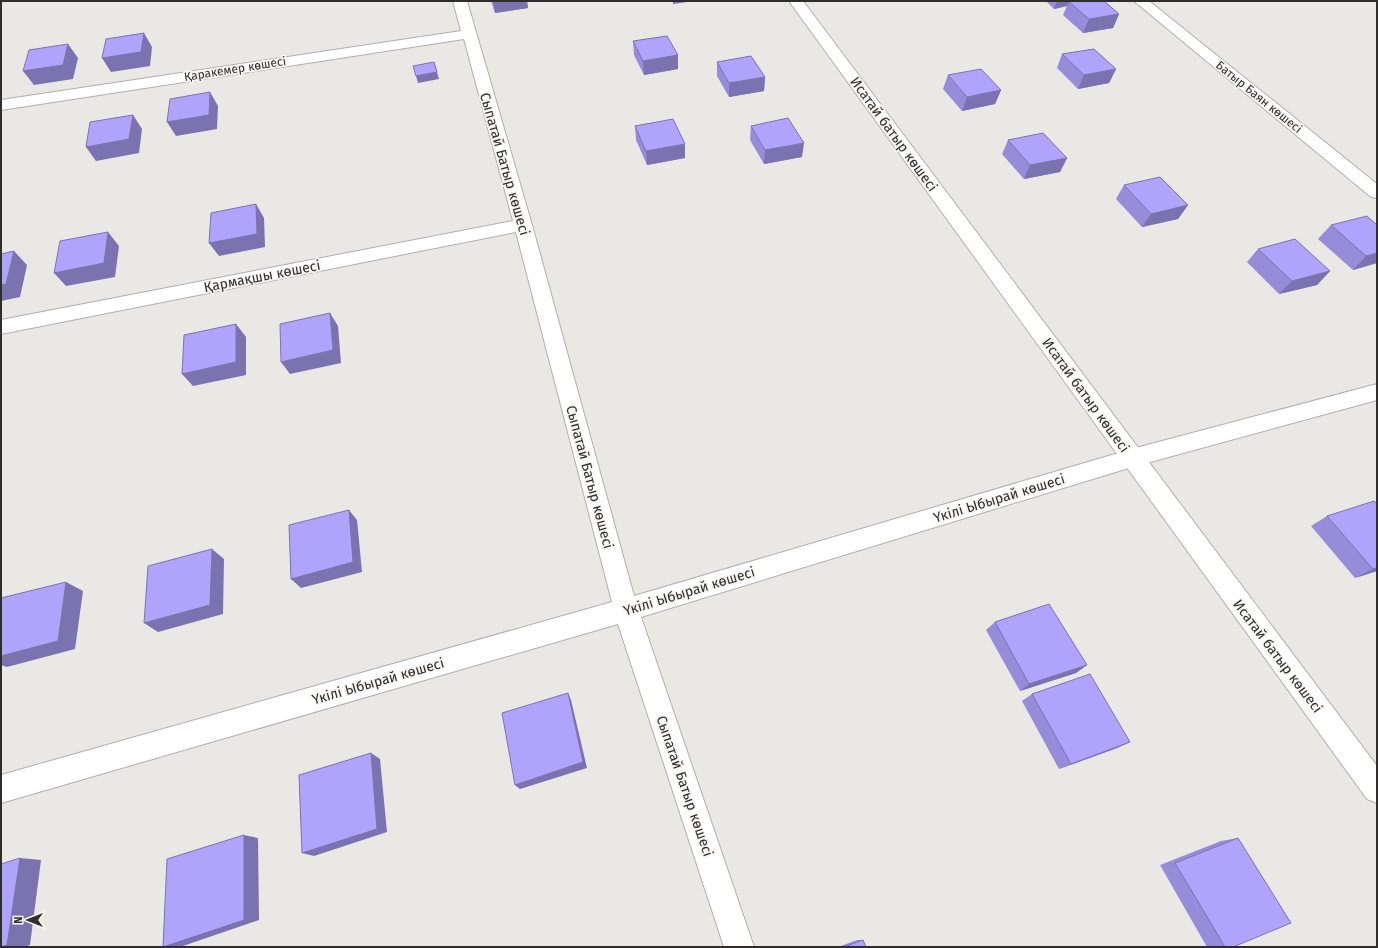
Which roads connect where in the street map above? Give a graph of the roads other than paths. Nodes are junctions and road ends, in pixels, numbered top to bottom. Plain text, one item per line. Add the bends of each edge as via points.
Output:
1 (460, 1) edge
2 (796, 1) edge
3 (1141, 1) edge
4 (468, 34) junction
5 (1, 105) edge
6 (1377, 193) edge
7 (523, 225) junction
8 (1, 327) edge
9 (1377, 392) edge
10 (1132, 458) junction
11 (626, 610) junction
12 (1, 789) edge
13 (1377, 789) edge
14 (739, 947) edge

1 - 4 street, Сыпатай Батыр көшесі
2 - 10 street, Исатай батыр көшесі
3 - 6 street, Батыр Баян көшесі
4 - 5 street, Қаракемер көшесі
4 - 7 street, Сыпатай Батыр көшесі
7 - 8 street, Қармақшы көшесі
7 - 11 street, Сыпатай Батыр көшесі
9 - 10 street, Үкілі Ыбырай көшесі
10 - 11 street, Үкілі Ыбырай көшесі
10 - 13 street, Исатай батыр көшесі
11 - 12 street, Үкілі Ыбырай көшесі
11 - 14 street, Сыпатай Батыр көшесі

